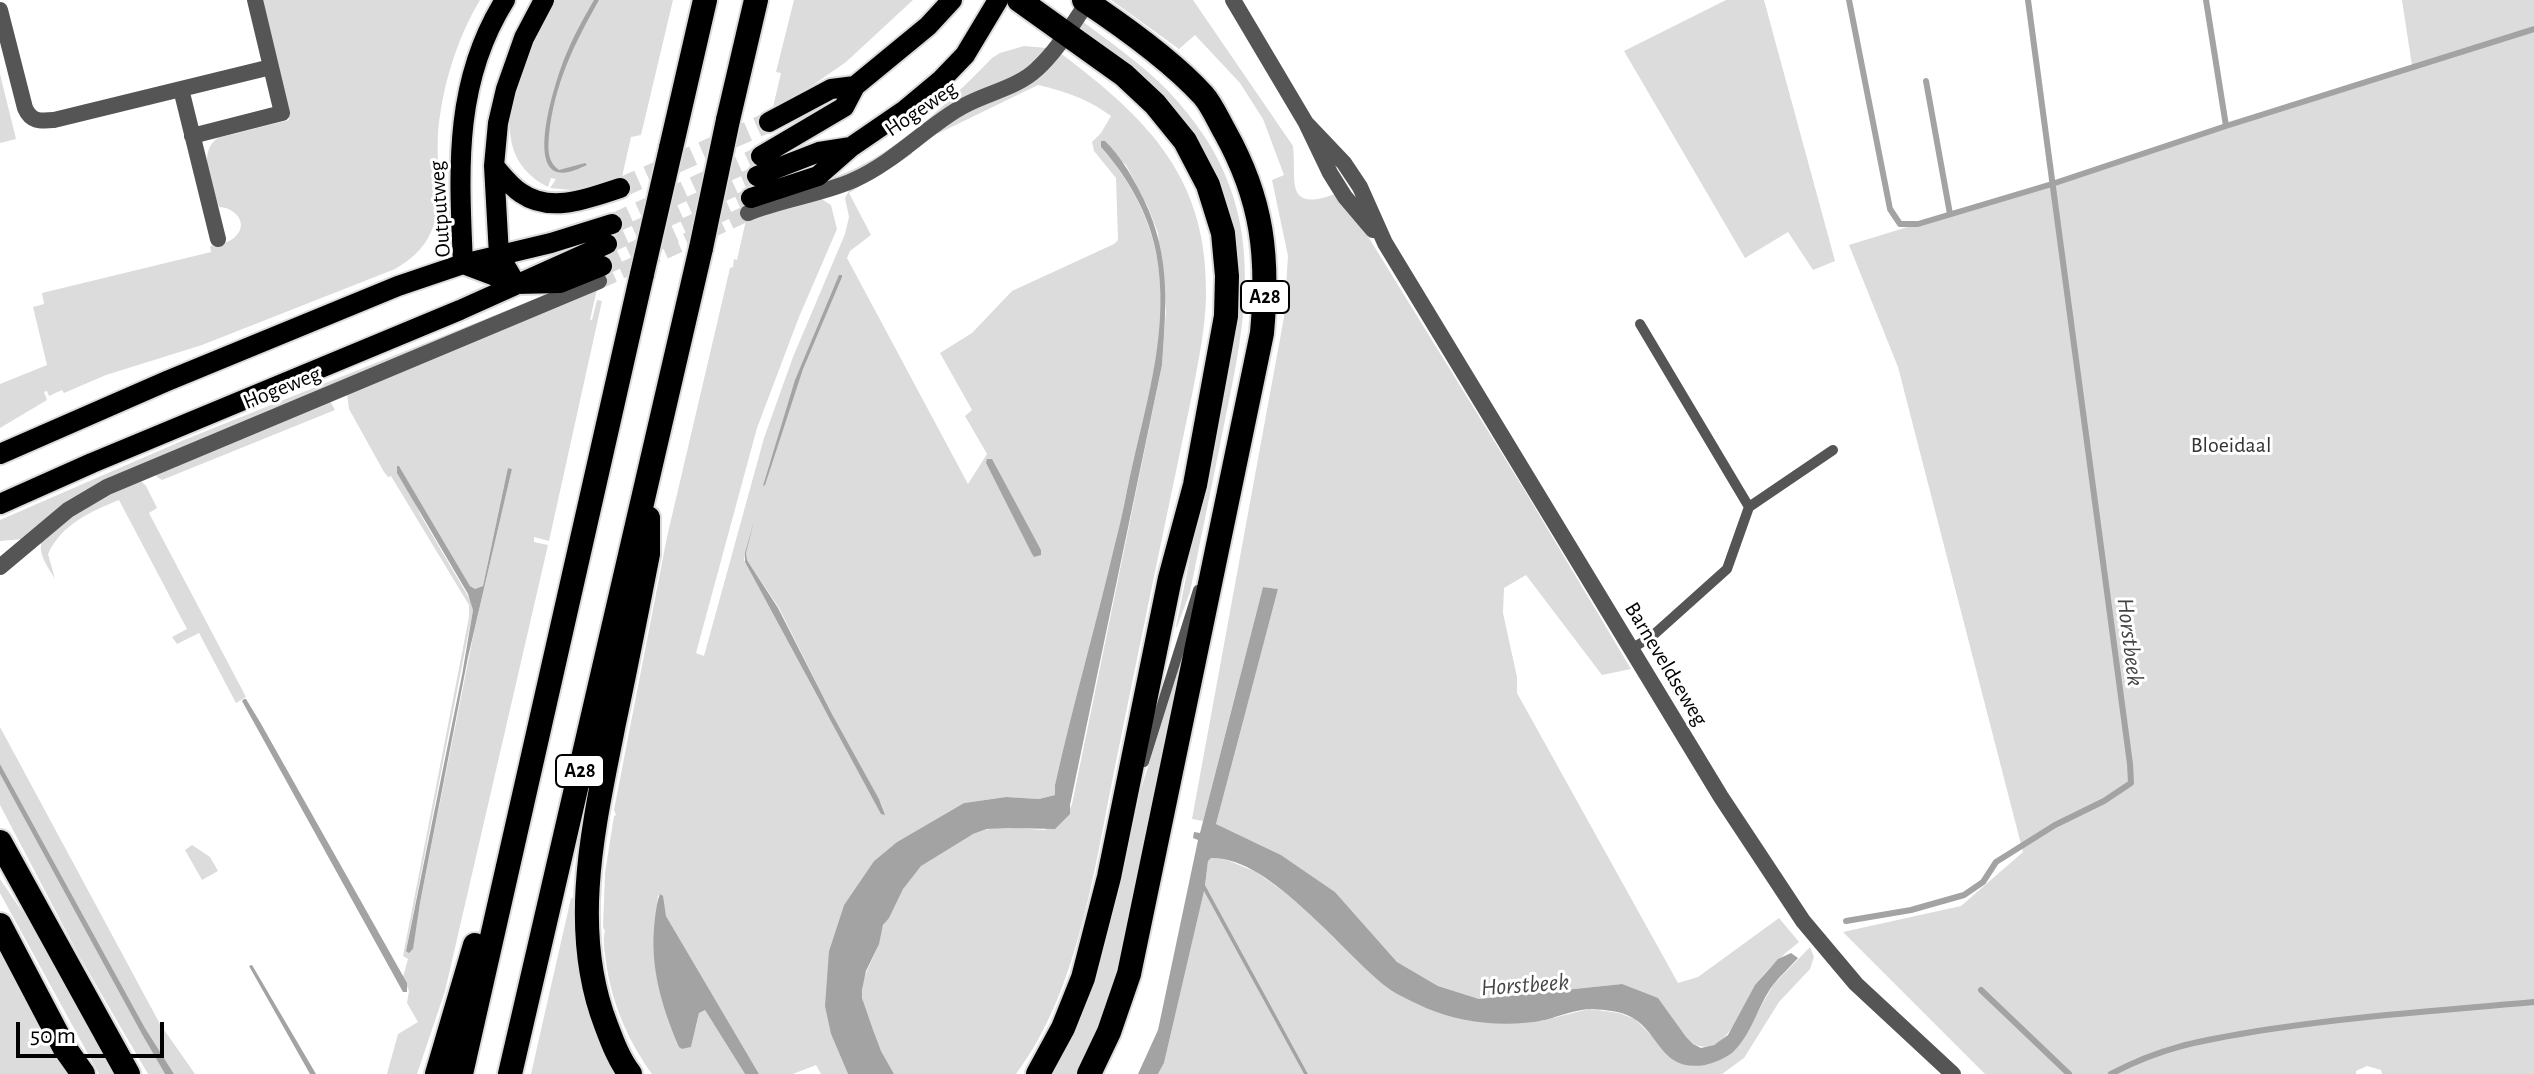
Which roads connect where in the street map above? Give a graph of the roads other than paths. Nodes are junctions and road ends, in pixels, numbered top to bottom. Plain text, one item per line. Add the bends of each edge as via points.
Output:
1 (255, 0) edge
2 (505, 0) edge
3 (544, 0) edge
4 (705, 0) edge
5 (756, 0) edge
6 (952, 0) edge
7 (998, 0) edge
8 (1019, 0) edge
9 (1233, 0) edge
10 (1087, 1) edge
11 (0, 10) edge
12 (1066, 32) junction
13 (6, 62) edge
14 (271, 67) junction
15 (855, 86) junction
16 (181, 89) junction
17 (769, 122) tunnel mouth
18 (192, 136) junction
19 (851, 147) junction
20 (494, 166) junction
21 (620, 188) tunnel mouth
22 (750, 206) joint
23 (218, 239) dead end
24 (499, 255) junction
25 (463, 264) junction
26 (600, 274) joint
27 (516, 284) junction
28 (1640, 324) dead end
29 (1833, 450) dead end
30 (0, 454) edge
31 (649, 467) junction
32 (0, 504) edge
33 (1749, 507) junction
34 (1214, 560) junction
35 (0, 567) edge
36 (1632, 648) junction
37 (542, 712) junction
38 (0, 842) edge
39 (1109, 877) junction
40 (0, 925) edge
41 (83, 1074) edge
42 (128, 1074) edge
43 (437, 1074) edge
44 (461, 1074) edge
45 (510, 1074) edge
46 (630, 1074) edge
47 (1038, 1074) edge
48 (1089, 1074) edge
49 (1953, 1074) edge

1 - 14 street
2 - 25 main road, Outputweg via 486,35 465,103 459,162
3 - 20 main road via 506,89
4 - 37 highway, A28, bridge
5 - 31 highway, A28, bridge
6 - 15 main road, Hogeweg
7 - 19 main road, Hogeweg via 949,72
8 - 12 highway, A28
9 - 36 street, Barneveldseweg via 1330,173 1385,243
10 - 12 street, Hogeweg
10 - 34 highway, A28 via 1205,97 1256,201 1266,287 1262,333
11 - 13 street
12 - 22 street, Hogeweg via 1030,74 957,109 864,175
12 - 39 highway, A28 via 1131,81 1185,141 1208,185 1223,233 1227,276 1226,316 1197,471
13 - 16 street via 29,116 37,121
14 - 16 street
14 - 18 street via 282,113
15 - 17 main road via 831,89
15 - 19 main road, Hogeweg via 844,107 759,166
16 - 18 street
18 - 23 street
19 - 22 main road, Hogeweg via 818,176
20 - 21 main road via 522,194 543,202 579,201
20 - 24 main road
24 - 25 main road, Hogeweg
24 - 27 main road
24 - 27 main road, Hogeweg via 610,234
25 - 27 main road, Outputweg
25 - 30 main road, Hogeweg via 333,312
26 - 27 main road, Hogeweg via 560,283
26 - 35 street, Hogeweg via 107,487 68,510
27 - 32 main road, Hogeweg
28 - 33 lane
29 - 33 lane
31 - 45 highway, A28
31 - 46 highway, A28 via 648,554 597,808 586,914 598,1002
33 - 36 lane via 1727,569
34 - 39 lane via 1197,592
34 - 48 highway, A28 via 1129,974
36 - 49 street, Barneveldseweg via 1803,921 1856,984
37 - 43 highway, A28
37 - 44 highway, A28
38 - 42 highway
39 - 47 highway, A28 via 1083,978
40 - 41 highway

